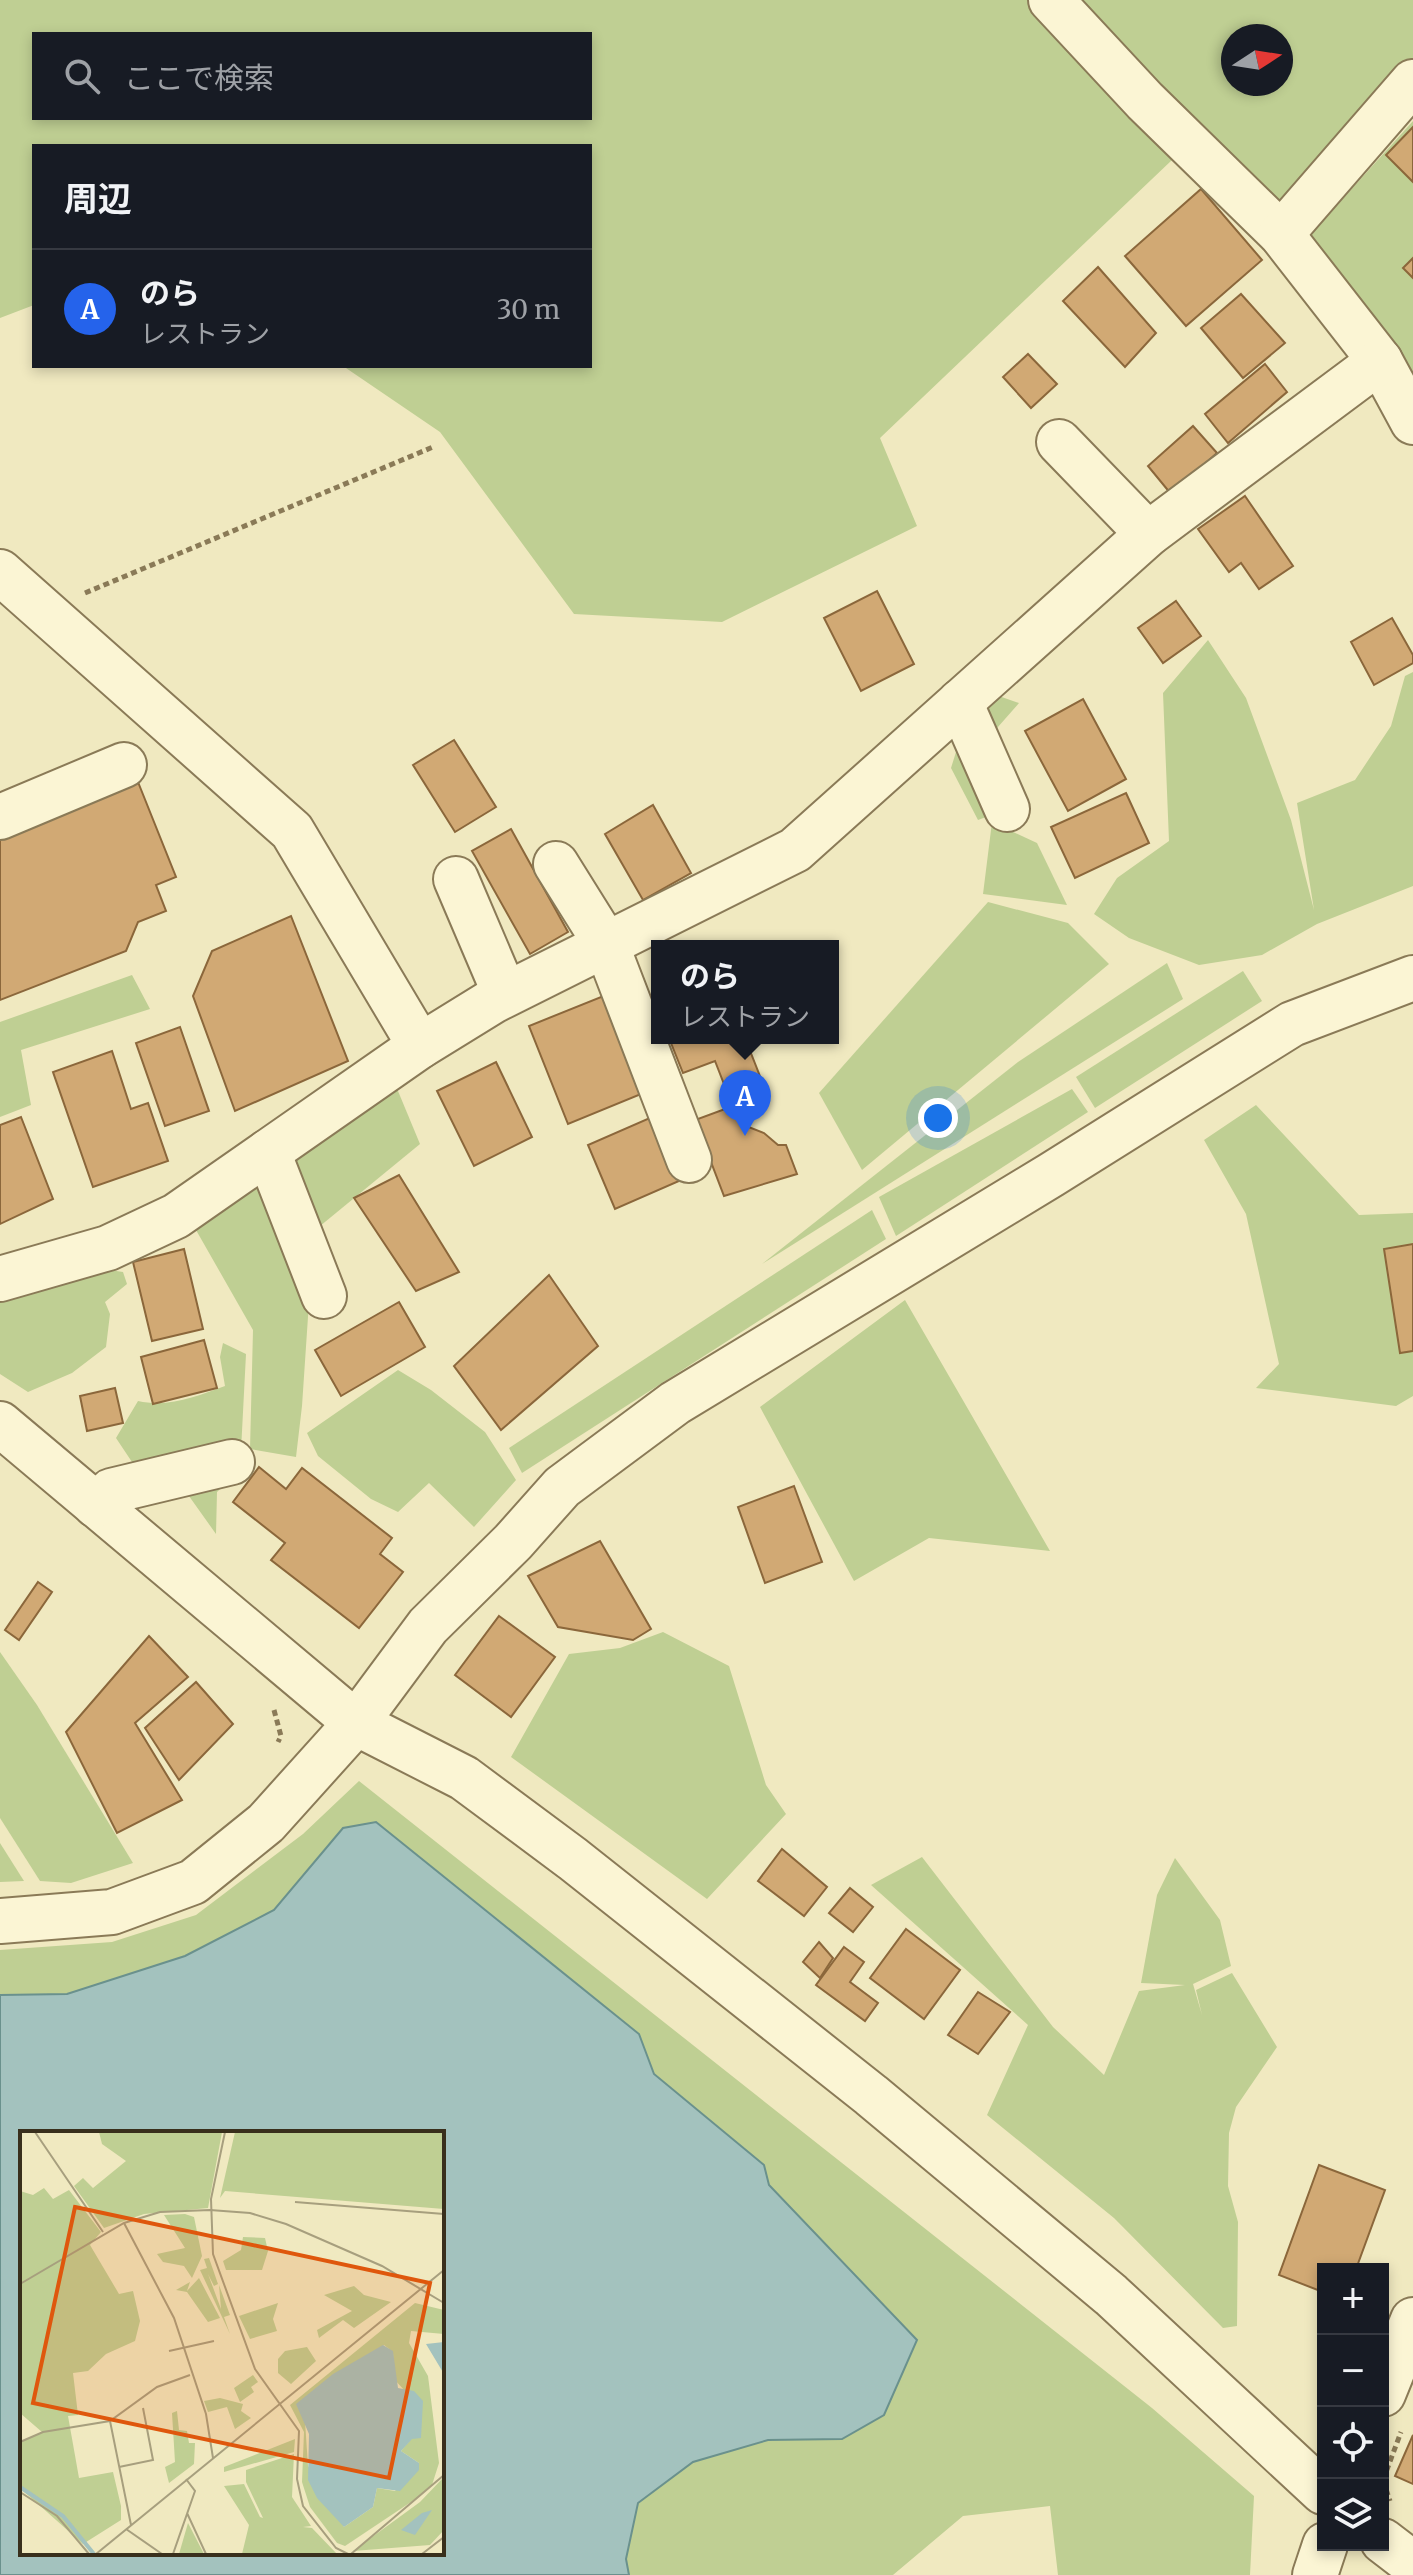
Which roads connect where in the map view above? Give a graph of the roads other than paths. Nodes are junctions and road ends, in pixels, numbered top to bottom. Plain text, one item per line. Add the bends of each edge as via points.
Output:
1 (1051, 0) edge
2 (1413, 82) edge
3 (1281, 234) junction
4 (1380, 361) junction
5 (1413, 422) edge
6 (1059, 442) dead end
7 (1148, 534) junction
8 (0, 572) edge
9 (960, 702) junction
10 (124, 765) dead end
11 (1007, 809) dead end
12 (0, 817) edge
13 (556, 864) dead end
14 (456, 879) dead end
15 (606, 944) junction
16 (1413, 978) edge
17 (505, 994) junction
18 (420, 1046) junction
19 (268, 1152) junction
20 (689, 1160) dead end
21 (0, 1279) edge
22 (324, 1296) dead end
23 (0, 1424) edge
24 (232, 1462) dead end
25 (96, 1505) junction
26 (356, 1723) junction
27 (0, 1921) edge
28 (1413, 2320) edge
29 (1393, 2411) edge
30 (1317, 2486) edge
31 (1389, 2546) edge
32 (1323, 2551) edge
33 (1413, 2564) edge
34 (1315, 2575) edge

1 - 3 street
2 - 3 street
3 - 4 street
4 - 5 street
4 - 7 street
6 - 7 street
7 - 9 street
8 - 18 street via 292,831
9 - 11 street
9 - 15 street via 795,850
10 - 12 street
13 - 15 street
14 - 17 street
15 - 17 street
15 - 20 street
16 - 26 street via 1292,1024 675,1403 562,1487 428,1626
17 - 18 street
18 - 19 street
19 - 21 street via 176,1216 108,1248
19 - 22 street
23 - 25 street
24 - 25 street via 111,1491
25 - 26 street
26 - 27 street via 266,1823 193,1882 112,1912
26 - 30 street via 464,1778 871,2095 1111,2295
28 - 29 street
31 - 33 street
32 - 34 street

